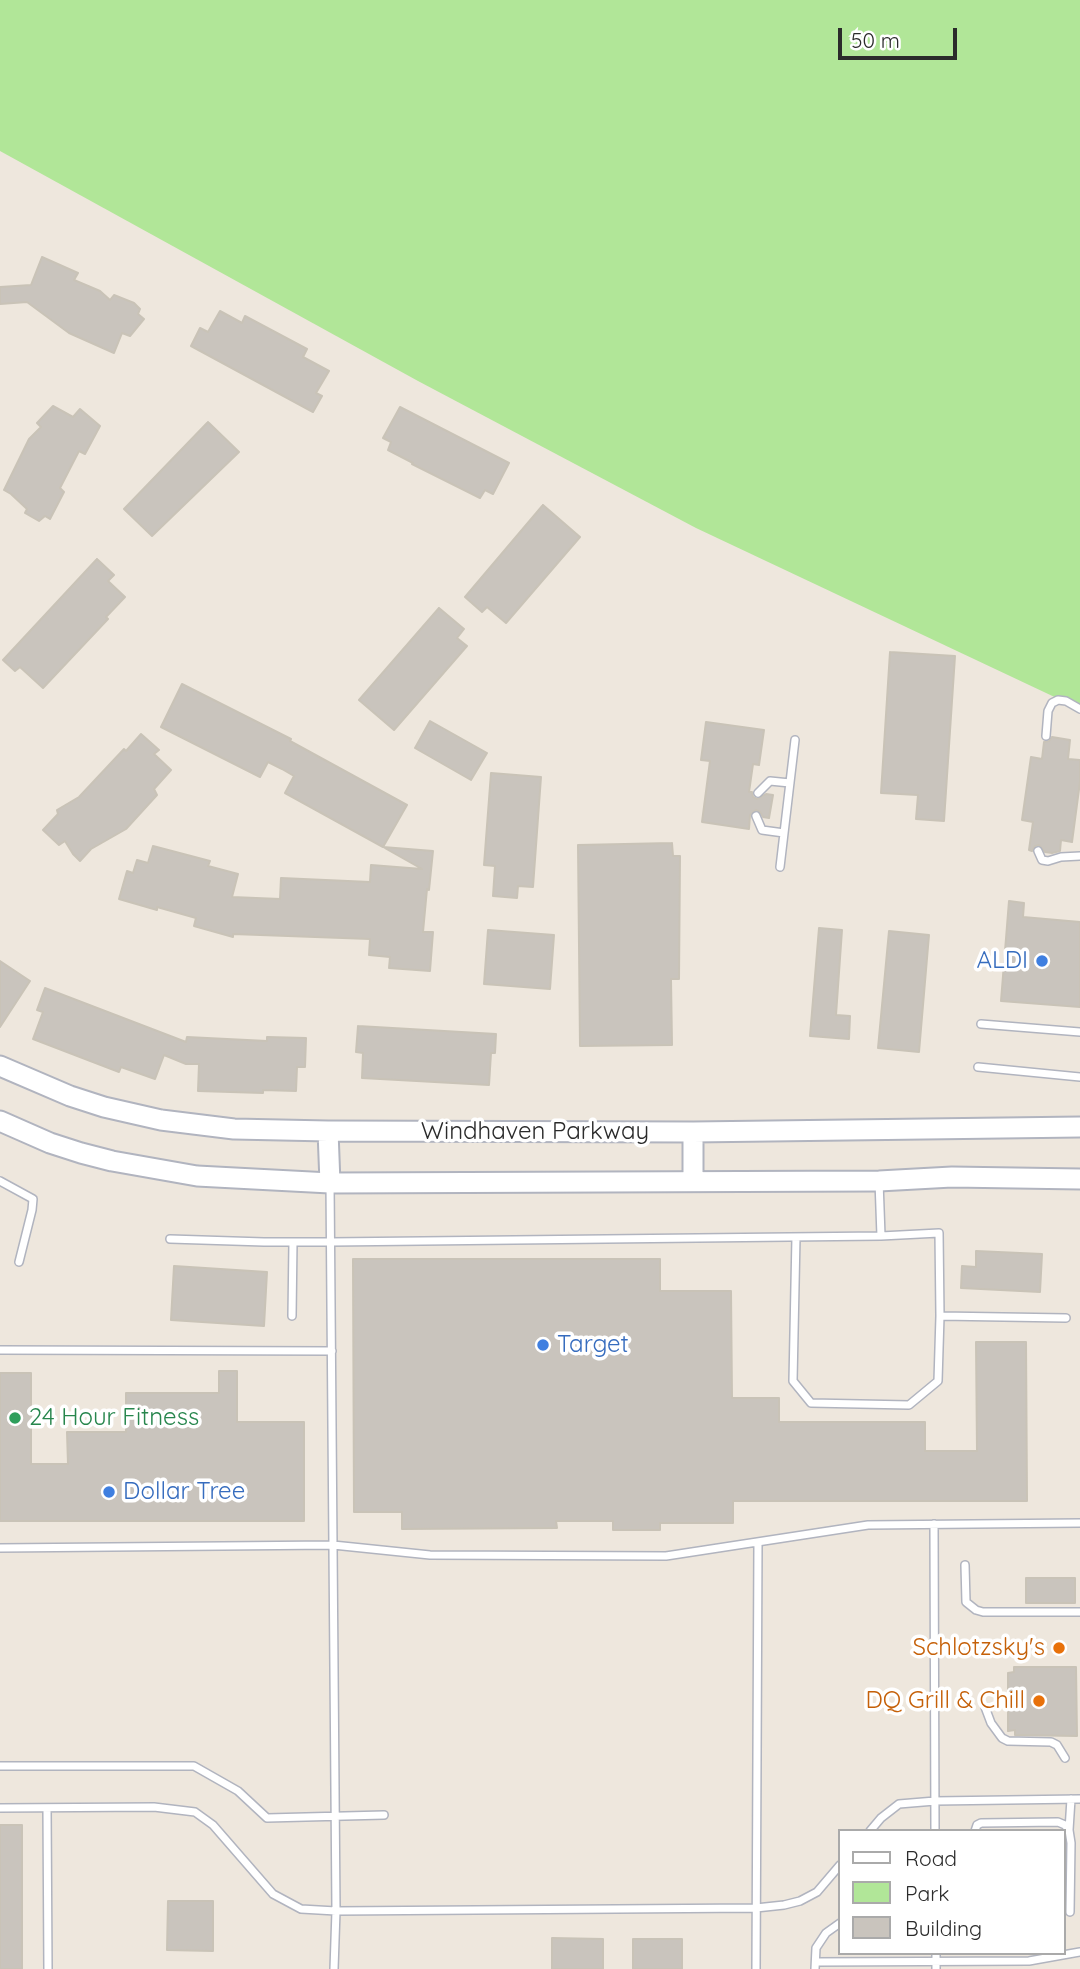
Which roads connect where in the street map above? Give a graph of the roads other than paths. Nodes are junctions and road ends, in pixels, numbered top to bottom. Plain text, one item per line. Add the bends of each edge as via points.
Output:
1 (1080, 709) edge
2 (1046, 736) dead end
3 (795, 740) dead end
4 (790, 783) junction
5 (758, 793) dead end
6 (756, 817) dead end
7 (784, 833) junction
8 (1038, 852) dead end
9 (1080, 856) edge
10 (780, 867) dead end
11 (981, 1024) dead end
12 (1080, 1032) edge
13 (0, 1066) edge
14 (978, 1068) dead end
15 (1080, 1077) edge
16 (0, 1121) edge
17 (1080, 1127) edge
18 (328, 1131) junction
19 (693, 1132) junction
20 (1080, 1179) edge
21 (0, 1181) edge
22 (693, 1181) junction
23 (879, 1181) junction
24 (330, 1183) junction
25 (881, 1236) junction
26 (796, 1237) junction
27 (170, 1239) dead end
28 (293, 1242) junction
29 (331, 1242) junction
30 (19, 1262) dead end
31 (292, 1316) dead end
32 (940, 1316) junction
33 (1066, 1318) dead end
34 (0, 1350) edge
35 (332, 1351) junction
36 (1080, 1523) edge
37 (934, 1524) junction
38 (758, 1542) junction
39 (333, 1545) junction
40 (0, 1548) edge
41 (965, 1565) dead end
42 (1080, 1612) edge
43 (985, 1707) dead end
44 (1065, 1758) dead end
45 (0, 1766) edge
46 (1080, 1799) edge
47 (1071, 1800) junction
48 (935, 1801) junction
49 (0, 1808) edge
50 (47, 1808) junction
51 (384, 1815) dead end
52 (335, 1816) junction
53 (872, 1829) edge
54 (935, 1829) edge
55 (976, 1829) edge
56 (1069, 1830) junction
57 (838, 1867) edge
58 (756, 1908) junction
59 (336, 1911) junction
60 (1070, 1912) dead end
61 (838, 1924) edge
62 (1063, 1955) edge
63 (936, 1961) edge
64 (815, 1966) edge
65 (48, 1969) edge
66 (334, 1969) edge
67 (756, 1969) edge

1 - 2 lane via 1066,701 1052,703
3 - 4 lane
4 - 5 lane via 770,781
4 - 7 lane
6 - 7 lane via 762,830
7 - 10 lane
8 - 9 lane via 1048,861
11 - 12 lane
13 - 18 main road, Windhaven Parkway via 70,1096 161,1120 234,1129
14 - 15 lane
16 - 24 main road, Windhaven Parkway via 80,1153 159,1170
17 - 19 main road, Windhaven Parkway
18 - 19 main road, Windhaven Parkway
18 - 24 main road
19 - 22 main road
20 - 23 main road, Windhaven Parkway
21 - 30 lane via 33,1199
22 - 23 main road, Windhaven Parkway
22 - 24 main road, Windhaven Parkway
23 - 25 lane
24 - 29 lane
25 - 26 lane
25 - 32 lane via 939,1233
26 - 29 lane
26 - 32 lane via 793,1381 811,1403 909,1405 938,1381
27 - 28 lane
28 - 29 lane
28 - 31 lane
29 - 35 lane
32 - 33 lane
34 - 35 lane
35 - 39 lane
36 - 37 lane
37 - 38 lane via 868,1525
37 - 48 lane
38 - 39 lane via 666,1556 430,1555
38 - 58 lane
39 - 40 lane
39 - 52 lane
41 - 42 lane via 964,1594 975,1610
43 - 44 lane via 1002,1738 1051,1742
45 - 52 lane via 194,1766 238,1791 267,1818
46 - 47 lane
47 - 48 lane
47 - 56 lane
48 - 53 lane via 899,1804
48 - 54 lane
49 - 50 lane
50 - 59 lane via 154,1807 195,1812 213,1825 273,1894 301,1909
50 - 65 lane
51 - 52 lane
52 - 59 lane
55 - 56 lane via 981,1823 1059,1822
56 - 60 lane
57 - 58 lane via 817,1892 800,1901
58 - 59 lane
58 - 67 lane
59 - 66 lane
61 - 64 lane via 816,1948
62 - 63 lane via 1029,1961
63 - 64 lane

